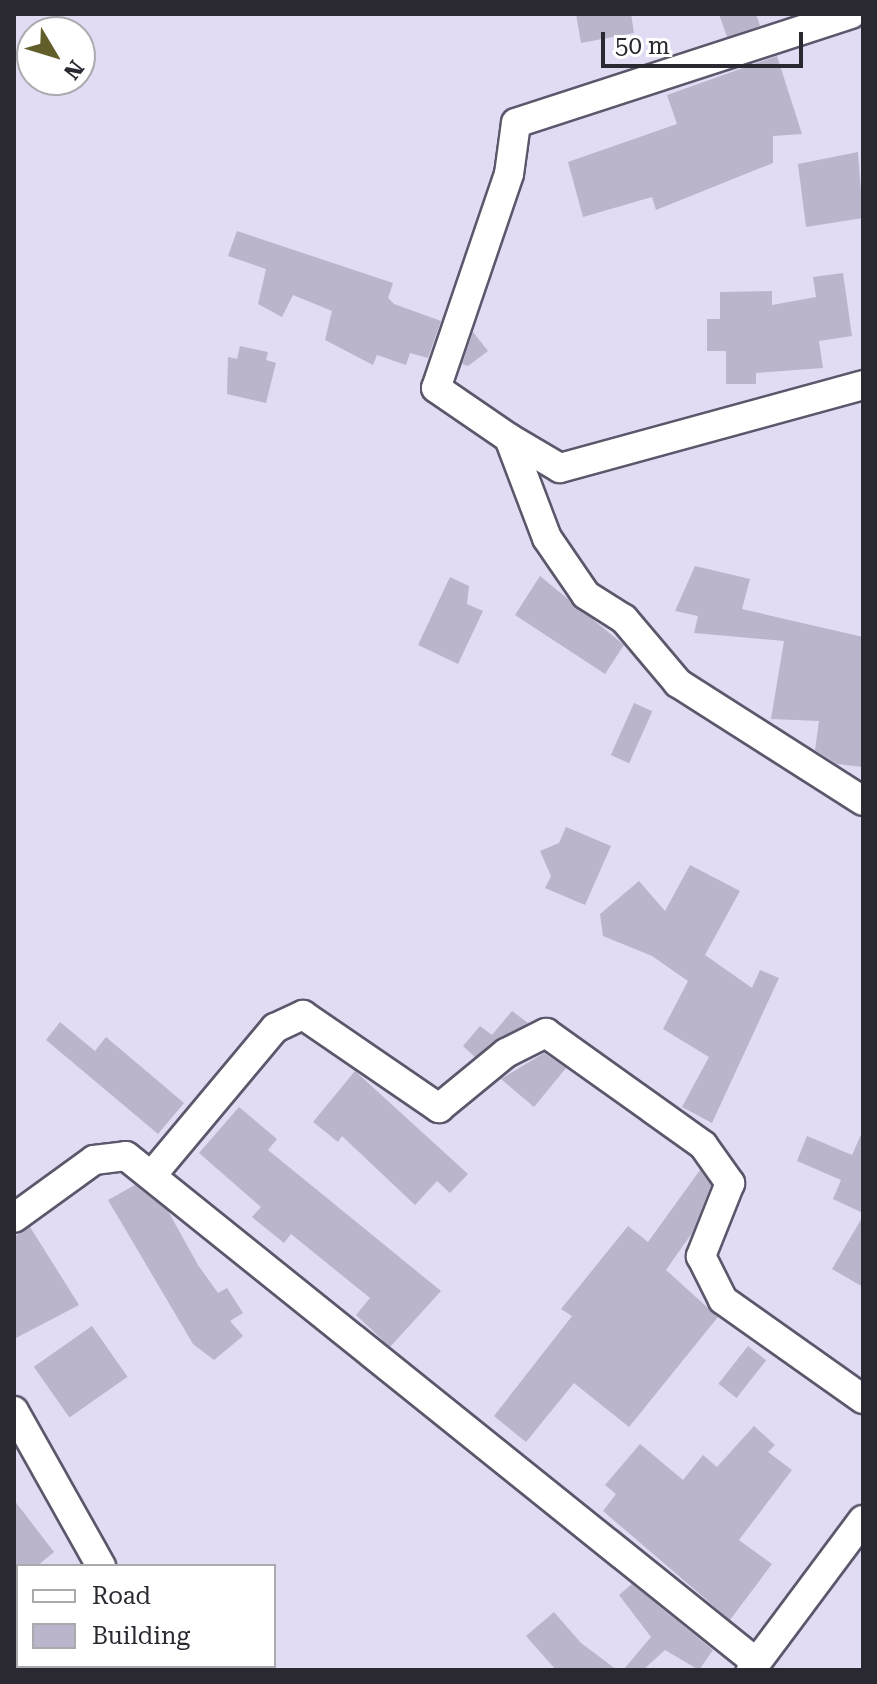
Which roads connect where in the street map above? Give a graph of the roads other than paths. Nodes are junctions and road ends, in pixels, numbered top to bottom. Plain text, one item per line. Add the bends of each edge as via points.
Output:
1 (851, 14) edge
2 (863, 385) edge
3 (509, 438) junction
4 (863, 801) edge
5 (152, 1175) junction
6 (14, 1218) edge
7 (863, 1399) edge
8 (14, 1411) edge
9 (863, 1520) edge
10 (100, 1564) edge
11 (754, 1666) edge

1 - 3 street via 516,123 509,174 436,388
2 - 3 street via 560,468
3 - 4 street via 547,538 586,595 624,619 678,683
5 - 6 street via 110,1154
5 - 7 street via 275,1028 303,1015 439,1108 506,1053 546,1033 703,1145 730,1183 701,1256 723,1300
5 - 11 street
8 - 10 street
9 - 11 street

